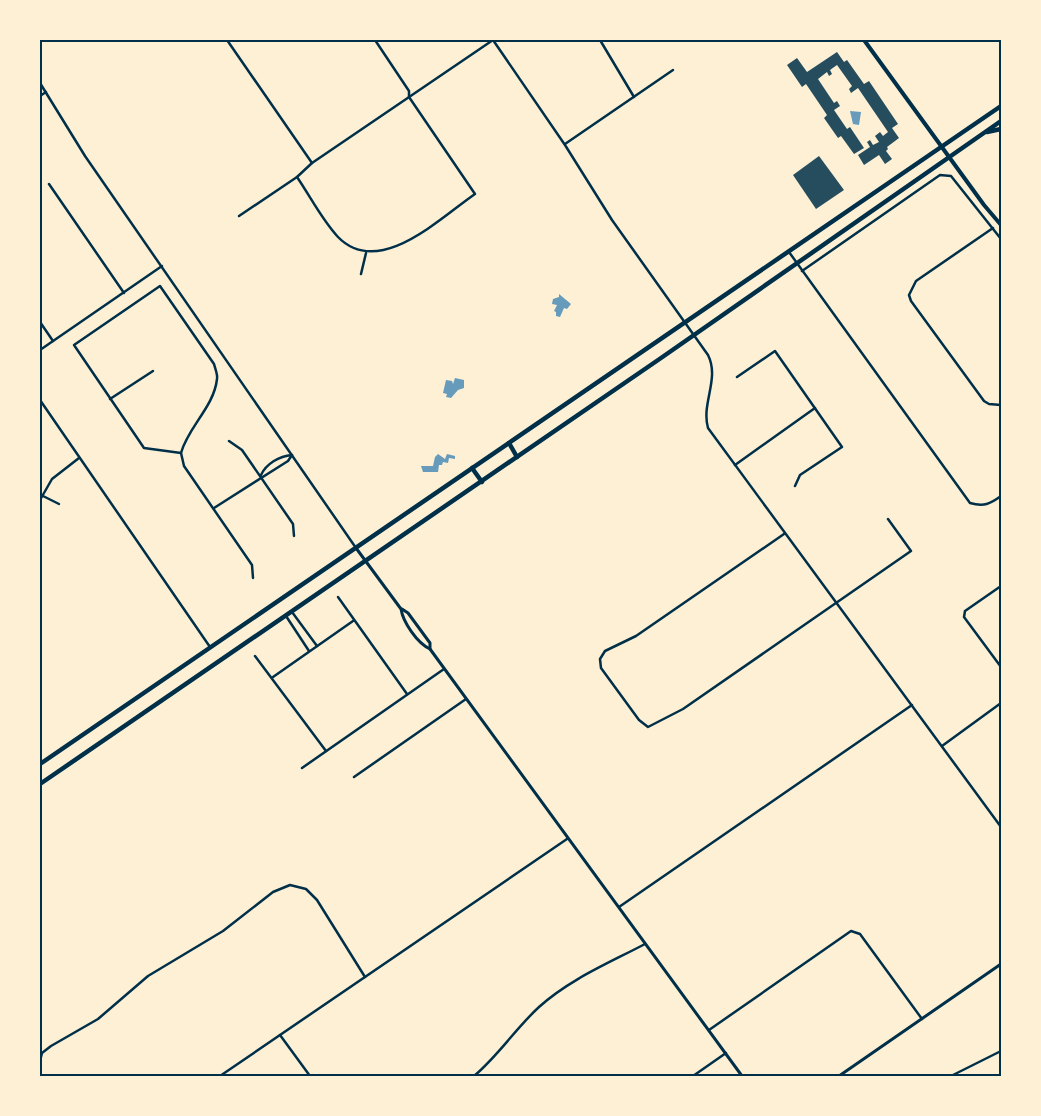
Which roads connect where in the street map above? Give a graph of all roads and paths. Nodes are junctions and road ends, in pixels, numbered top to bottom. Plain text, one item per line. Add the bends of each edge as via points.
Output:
1 (227, 40) edge
2 (375, 40) edge
3 (493, 40) edge
4 (600, 40) edge
5 (864, 40) edge
6 (673, 70) dead end
7 (40, 83) edge
8 (46, 92) junction
9 (40, 96) edge
10 (408, 97) junction
11 (634, 97) junction
12 (1001, 106) edge
13 (1001, 121) edge
14 (1001, 129) edge
15 (986, 132) junction
16 (565, 144) junction
17 (941, 147) junction
18 (949, 157) junction
19 (312, 163) junction
20 (297, 177) junction
21 (48, 184) dead end
22 (239, 216) dead end
23 (1001, 225) edge
24 (993, 228) junction
25 (1001, 239) edge
26 (788, 252) junction
27 (366, 253) junction
28 (796, 263) junction
29 (162, 266) junction
30 (802, 270) junction
31 (361, 274) dead end
32 (124, 293) junction
33 (40, 322) edge
34 (685, 322) junction
35 (694, 335) junction
36 (53, 341) junction
37 (40, 350) edge
38 (153, 371) dead end
39 (738, 377) dead end
40 (110, 399) junction
41 (40, 400) edge
42 (1001, 405) edge
43 (815, 408) junction
44 (229, 441) dead end
45 (509, 443) junction
46 (181, 453) junction
47 (292, 455) junction
48 (80, 457) junction
49 (517, 457) junction
50 (735, 465) junction
51 (472, 468) junction
52 (260, 476) junction
53 (482, 482) junction
54 (794, 486) dead end
55 (42, 496) junction
56 (1001, 496) edge
57 (40, 500) edge
58 (58, 504) dead end
59 (214, 508) junction
60 (888, 519) dead end
61 (784, 534) junction
62 (294, 536) dead end
63 (356, 548) junction
64 (366, 561) junction
65 (253, 578) dead end
66 (1001, 586) edge
67 (338, 597) dead end
68 (836, 604) junction
69 (401, 609) junction
70 (292, 612) junction
71 (286, 616) junction
72 (354, 621) junction
73 (317, 646) junction
74 (210, 647) junction
75 (430, 649) junction
76 (309, 651) junction
77 (255, 656) dead end
78 (444, 668) junction
79 (1001, 668) edge
80 (272, 677) junction
81 (407, 694) junction
82 (466, 699) junction
83 (1001, 703) edge
84 (912, 705) junction
85 (942, 746) junction
86 (326, 750) junction
87 (40, 764) edge
88 (302, 768) dead end
89 (354, 777) dead end
90 (40, 784) edge
91 (1001, 827) edge
92 (567, 839) junction
93 (619, 908) junction
94 (645, 944) junction
95 (1001, 964) edge
96 (365, 977) junction
97 (922, 1019) junction
98 (709, 1030) junction
99 (280, 1034) junction
100 (1001, 1051) edge
101 (726, 1053) junction
102 (40, 1061) edge
103 (220, 1076) edge
104 (310, 1076) edge
105 (474, 1076) edge
106 (693, 1076) edge
107 (742, 1076) edge
108 (839, 1076) edge
109 (952, 1076) edge

1 - 19 street
2 - 10 street via 409,91
3 - 10 street
3 - 16 street
4 - 11 street
5 - 17 main road
6 - 11 street
7 - 8 street
8 - 9 street
8 - 29 street via 72,136
10 - 19 street
10 - 27 street via 475,194 392,249
11 - 16 street
12 - 17 main road
13 - 15 main road
14 - 15 main road
15 - 18 main road
16 - 34 street via 612,220
17 - 18 main road
17 - 26 main road
18 - 23 main road
18 - 28 main road
19 - 20 street
20 - 22 street
20 - 27 street via 338,237
21 - 32 street
24 - 25 street
24 - 30 street via 951,176 940,175
24 - 42 street via 916,281 910,290 911,302 978,394 984,401
26 - 28 street
26 - 34 main road
27 - 31 street
28 - 30 street
28 - 35 main road
29 - 32 street
29 - 47 street
30 - 56 street via 970,503 988,505
32 - 36 street
33 - 36 street
34 - 35 street
34 - 45 main road
35 - 49 main road
35 - 50 street via 714,370 706,417 708,428
36 - 37 street
38 - 40 street
39 - 43 street via 775,351
40 - 46 street via 144,448
40 - 46 street via 74,345 160,286 214,364 218,379
41 - 48 street
43 - 50 street
43 - 54 street via 842,447 800,475
44 - 52 street via 242,450
45 - 49 main road
45 - 51 main road
46 - 59 street via 184,466
47 - 52 street via 288,461
47 - 52 street via 270,464
47 - 63 street
48 - 55 street via 52,479
48 - 74 street
49 - 53 main road
50 - 61 street
51 - 53 main road
51 - 63 main road
52 - 59 street
52 - 62 street via 293,524
53 - 64 main road
55 - 57 street
55 - 58 street
59 - 65 street via 252,565
60 - 68 street via 911,551
61 - 68 street
61 - 68 street via 636,636 605,652 600,659 601,668 639,720 648,727 683,709
63 - 64 street
63 - 74 main road
64 - 69 street
64 - 70 main road
66 - 79 street via 965,611 964,617
67 - 72 street
68 - 84 street
69 - 75 street via 408,613 430,642
69 - 75 street via 402,617 423,646
70 - 71 main road
70 - 73 street
71 - 76 street
71 - 90 main road
72 - 73 street
72 - 81 street
73 - 76 street
74 - 87 main road
75 - 78 street
76 - 80 street
77 - 80 street
78 - 81 street
78 - 82 street
80 - 86 street
81 - 86 street
82 - 89 street
82 - 92 street
83 - 85 street
84 - 85 street
84 - 93 street
85 - 91 street
86 - 88 street
92 - 93 street
92 - 96 street
93 - 94 street
94 - 98 street
94 - 105 street via 569,984 541,1005
95 - 97 street
96 - 99 street
96 - 102 street via 317,900 306,889 290,885 273,892 223,931 148,976 98,1019 42,1053
97 - 98 street via 860,934 851,930
97 - 108 street
98 - 101 street
99 - 103 street
99 - 104 street
100 - 109 street
101 - 106 street
101 - 107 street

